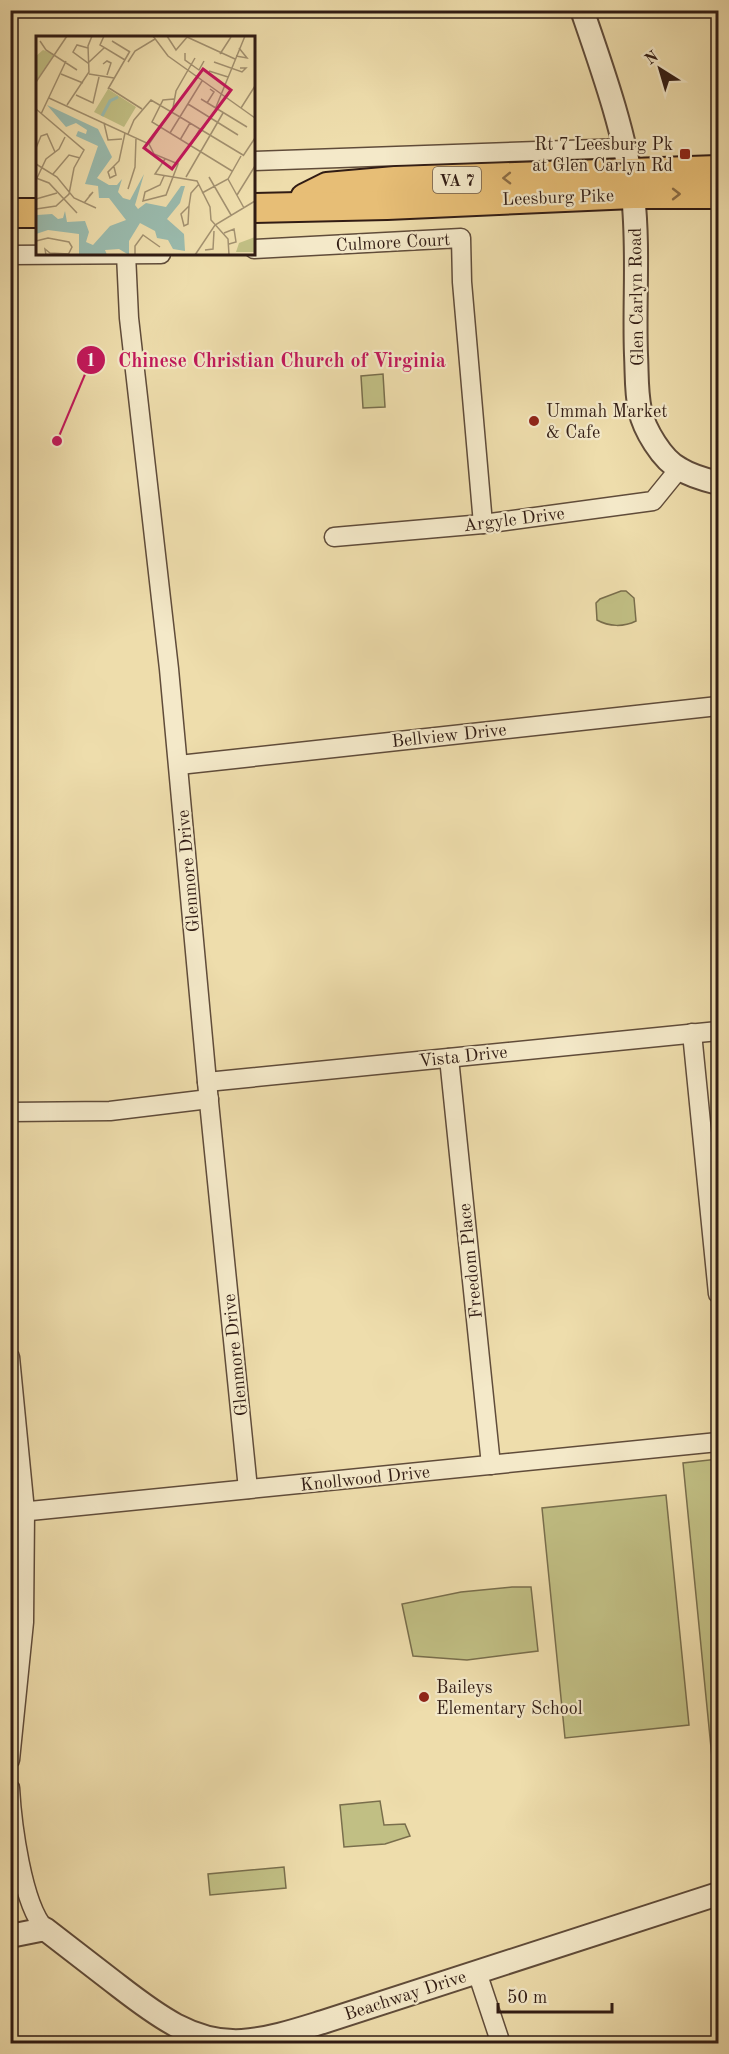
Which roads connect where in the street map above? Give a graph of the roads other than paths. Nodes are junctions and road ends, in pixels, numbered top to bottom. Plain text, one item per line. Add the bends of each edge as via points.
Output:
1 (582, 10) edge
2 (255, 161) edge
3 (718, 170) edge
4 (629, 172) junction
5 (718, 194) edge
6 (255, 208) edge
7 (10, 213) edge
8 (36, 213) edge
9 (255, 249) edge
10 (10, 255) edge
11 (36, 255) edge
12 (126, 255) edge
13 (679, 469) junction
14 (718, 483) edge
15 (483, 524) junction
16 (334, 537) dead end
17 (718, 706) edge
18 (179, 765) junction
19 (718, 1030) edge
20 (692, 1033) junction
21 (449, 1058) junction
22 (208, 1090) junction
23 (10, 1112) edge
24 (718, 1294) edge
25 (10, 1357) edge
26 (718, 1442) edge
27 (491, 1465) junction
28 (248, 1490) junction
29 (18, 1512) edge
30 (10, 1760) edge
31 (10, 1788) edge
32 (718, 1894) edge
33 (45, 1929) junction
34 (10, 1936) edge
35 (477, 1972) junction
36 (501, 2043) edge

1 - 4 street, Glen Carlyn Road via 616,115
2 - 4 street
3 - 4 main road, Leesburg Pike / VA 7
4 -> 5 main road, Leesburg Pike / VA 7
4 - 6 main road, Leesburg Pike / VA 7 via 387,205
4 - 13 street, Glen Carlyn Road via 637,392 648,432
7 - 8 main road
9 - 15 street, Culmore Court via 461,238
10 - 11 street
12 - 18 street, Glenmore Drive via 129,318
13 - 14 street
13 - 15 street, Argyle Drive via 653,501
15 - 16 street, Argyle Drive
17 - 18 street, Bellview Drive
18 - 22 street, Glenmore Drive
19 - 20 street, Vista Drive
20 - 21 street, Vista Drive
20 - 24 street
21 - 22 street, Vista Drive
21 - 27 street, Freedom Place
22 - 23 street, Vista Drive via 93,1112
22 - 28 street, Glenmore Drive
25 - 29 street
26 - 27 street, Knollwood Drive
27 - 28 street, Knollwood Drive
28 - 29 street, Knollwood Drive
29 - 30 street via 24,1622
31 - 33 street via 28,1899
32 - 35 street, Beachway Drive
33 - 34 street
33 - 35 street, Beachway Drive via 154,2013 188,2031 221,2040 267,2038
35 - 36 street

